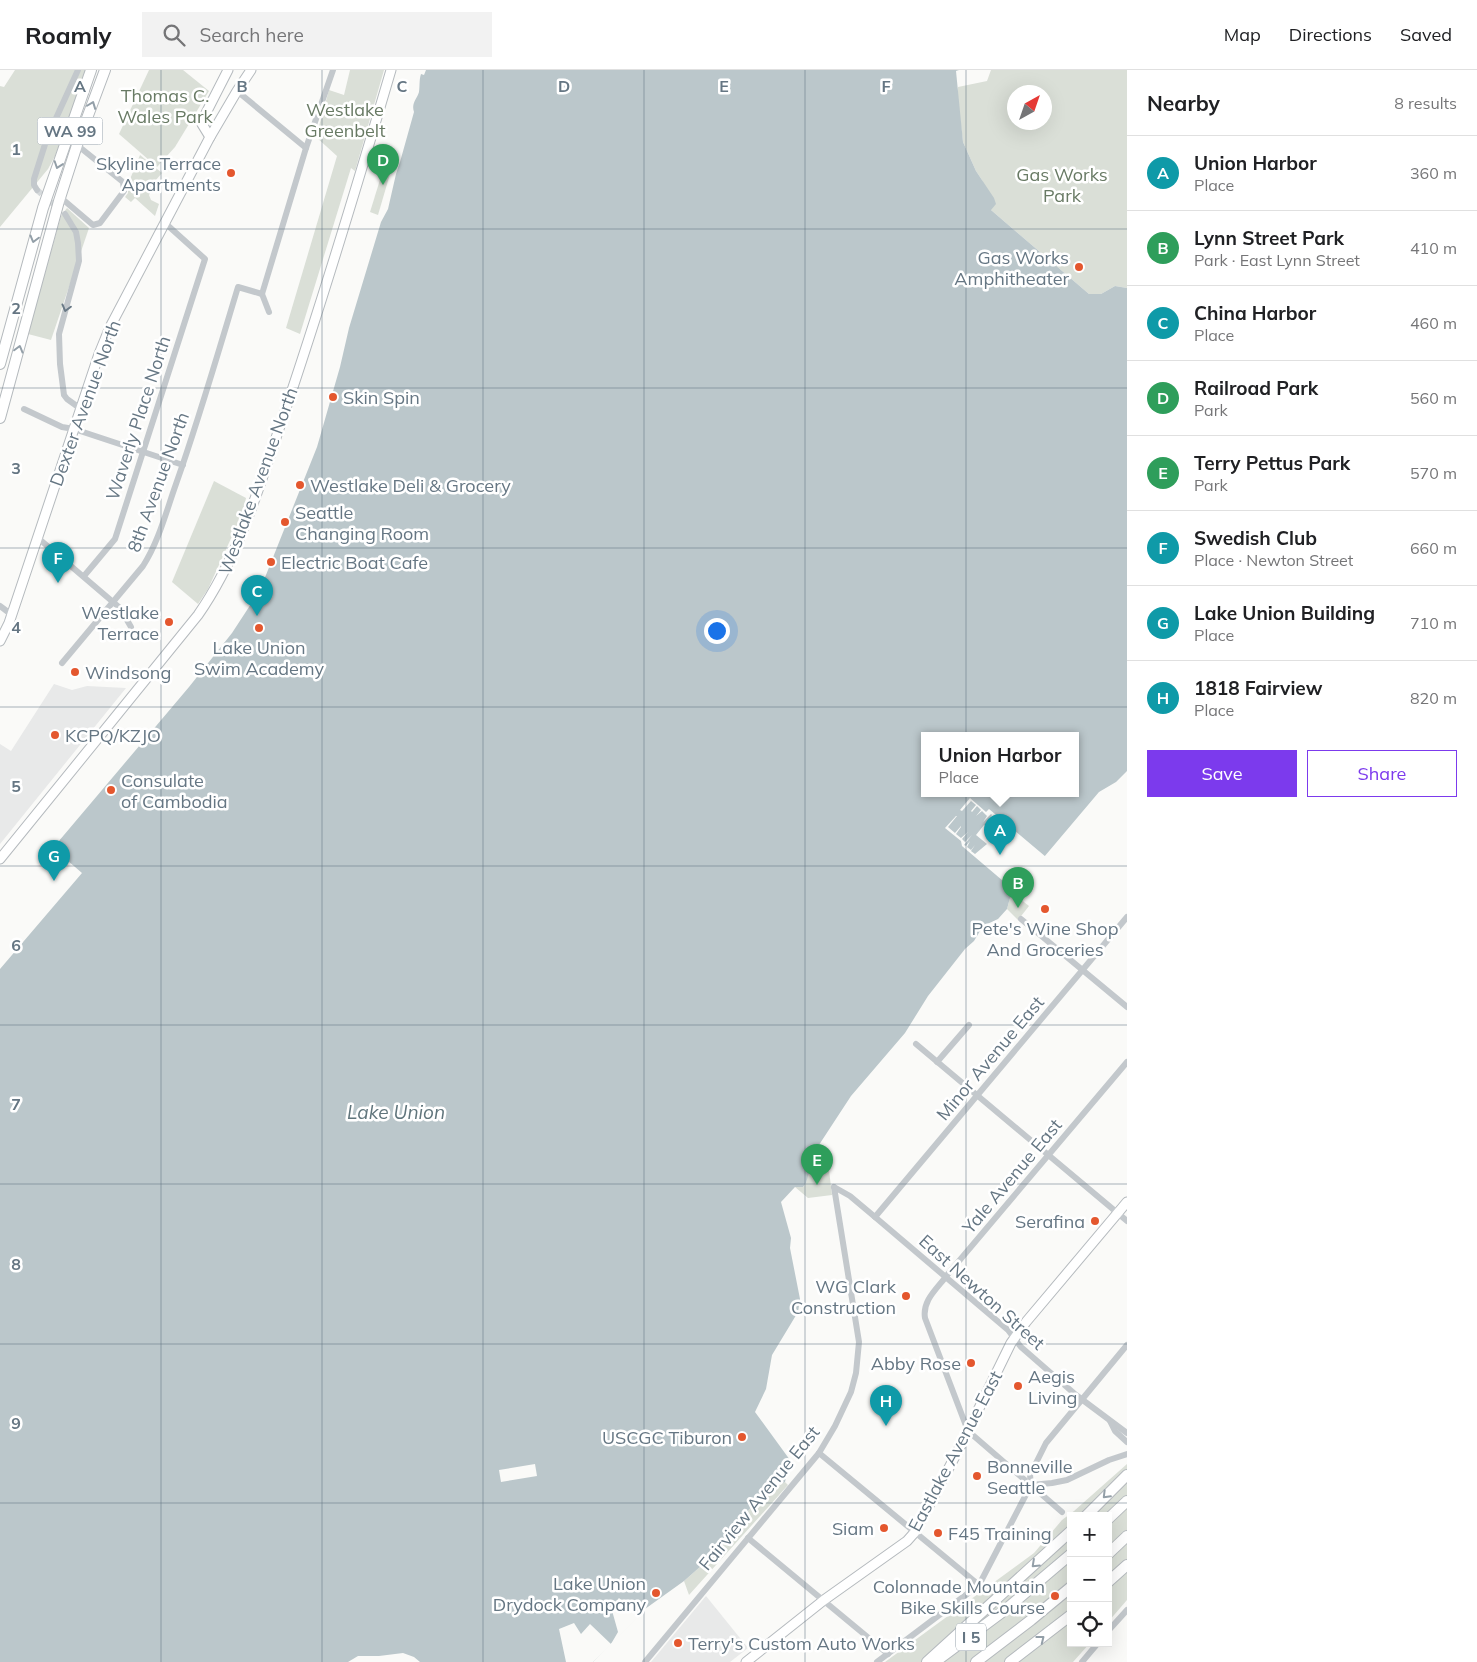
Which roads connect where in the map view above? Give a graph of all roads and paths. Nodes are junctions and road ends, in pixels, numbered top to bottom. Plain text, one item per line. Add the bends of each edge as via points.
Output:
1 (78, 70) edge
2 (91, 70) edge
3 (105, 70) edge
4 (228, 70) edge
5 (251, 70) edge
6 (333, 70) edge
7 (392, 70) edge
8 (237, 91) junction
9 (210, 137) junction
10 (77, 145) junction
11 (306, 148) junction
12 (36, 190) dead end
13 (60, 198) junction
14 (65, 214) tunnel mouth
15 (165, 223) junction
16 (262, 294) junction
17 (269, 312) dead end
18 (0, 364) edge
19 (81, 409) junction
20 (24, 410) dead end
21 (0, 418) edge
22 (74, 429) junction
23 (143, 452) junction
24 (182, 465) junction
25 (38, 538) junction
26 (84, 576) junction
27 (113, 602) junction
28 (0, 606) edge
29 (12, 615) junction
30 (131, 627) dead end
31 (0, 641) edge
32 (62, 663) dead end
33 (0, 859) edge
34 (1127, 917) edge
35 (1021, 919) dead end
36 (1082, 970) junction
37 (1127, 1008) edge
38 (969, 1025) dead end
39 (916, 1044) dead end
40 (938, 1062) junction
41 (1127, 1062) edge
42 (978, 1096) junction
43 (1049, 1156) junction
44 (834, 1187) joint
45 (1127, 1202) edge
46 (1118, 1213) junction
47 (875, 1218) junction
48 (1127, 1221) edge
49 (946, 1277) junction
50 (1015, 1338) junction
51 (1127, 1345) edge
52 (1082, 1399) junction
53 (1110, 1420) junction
54 (968, 1431) junction
55 (1127, 1433) edge
56 (1127, 1442) edge
57 (819, 1453) junction
58 (1127, 1454) edge
59 (1127, 1475) edge
60 (1031, 1485) junction
61 (1127, 1501) edge
62 (1062, 1512) dead end
63 (1090, 1512) edge
64 (1112, 1515) edge
65 (915, 1532) junction
66 (1067, 1535) edge
67 (1127, 1536) edge
68 (748, 1538) junction
69 (1112, 1550) edge
70 (1068, 1557) edge
71 (1127, 1564) edge
72 (1112, 1578) edge
73 (979, 1585) junction
74 (1067, 1590) edge
75 (824, 1600) junction
76 (1127, 1610) edge
77 (1067, 1618) edge
78 (1112, 1627) edge
79 (1095, 1647) edge
80 (888, 1654) junction
81 (645, 1662) edge
82 (746, 1662) edge
83 (877, 1662) edge
84 (927, 1662) edge
85 (935, 1662) edge
86 (976, 1662) edge
87 (1010, 1662) edge
88 (1082, 1662) edge

1 - 12 street via 47,138 34,179
2 -> 18 highway, WA 99 via 43,208
10 -> 3 highway, WA 99
4 - 9 main road via 202,124
5 - 8 main road, Dexter Avenue North
6 - 11 street
7 - 33 main road, Westlake Avenue North via 293,387 248,516 220,582 198,615
8 - 9 main road, Dexter Avenue North
8 - 11 street
9 - 15 main road, Dexter Avenue North
10 - 13 highway, WA 99
10 - 13 street via 123,182 124,191 97,225
11 - 16 street
21 -> 13 highway, WA 99
14 -> 19 street via 76,232 79,261 59,334 60,364 64,395
15 - 19 main road, Dexter Avenue North via 110,327
15 - 23 street, Waverly Place North via 205,259
16 - 17 street
16 - 24 street, 8th Avenue North via 238,287
19 - 22 main road, Dexter Avenue North
20 - 22 street
22 - 23 street
22 - 25 main road, Dexter Avenue North
23 - 24 street
23 - 26 street, Waverly Place North via 115,539
24 - 27 street, 8th Avenue North via 149,556
25 - 26 street
25 - 29 main road, Dexter Avenue North
26 - 27 street
27 - 30 street
27 - 32 street, 8th Avenue North
28 - 29 street
29 - 31 main road, Dexter Avenue North
34 - 36 street, Minor Avenue East
35 - 36 street
36 - 37 street
36 - 42 street, Minor Avenue East
38 - 40 street
39 - 40 street
40 - 42 street
41 - 43 street, Yale Avenue East
42 - 43 street
42 - 47 street, Minor Avenue East
43 - 46 street
43 - 49 street, Yale Avenue East
44 - 47 street, East Newton Street
44 - 57 street, Fairview Avenue East via 859,1342 851,1392
45 - 46 main road, Eastlake Avenue East
46 - 48 street
46 - 50 main road, Eastlake Avenue East
47 - 49 street, East Newton Street
49 - 50 street, East Newton Street
49 - 54 street, Yale Avenue East via 925,1304 925,1318
50 - 52 street, East Newton Street via 1021,1347
50 - 54 main road, Eastlake Avenue East
51 - 52 street
52 - 53 street, East Newton Street
52 - 60 street via 1046,1443 1030,1475
53 - 55 street, East Newton Street
53 - 56 street, East Newton Street via 1115,1431
54 - 60 street
54 - 65 main road, Eastlake Avenue East
57 - 65 street
57 - 68 street, Fairview Avenue East
58 - 60 street via 1067,1480
59 -> 63 highway
60 - 62 street
60 - 73 street
61 - 64 highway
65 - 73 street
65 - 75 main road, Eastlake Avenue East
66 -> 84 highway
67 - 69 highway
68 - 75 street
68 - 81 street, Fairview Avenue East
70 - 85 highway, I 5 via 1011,1606
71 - 72 highway
73 - 80 street
74 - 86 highway
75 - 80 street
75 - 82 main road, Eastlake Avenue East
76 - 78 street
87 -> 77 highway
79 - 88 street
80 - 83 street

